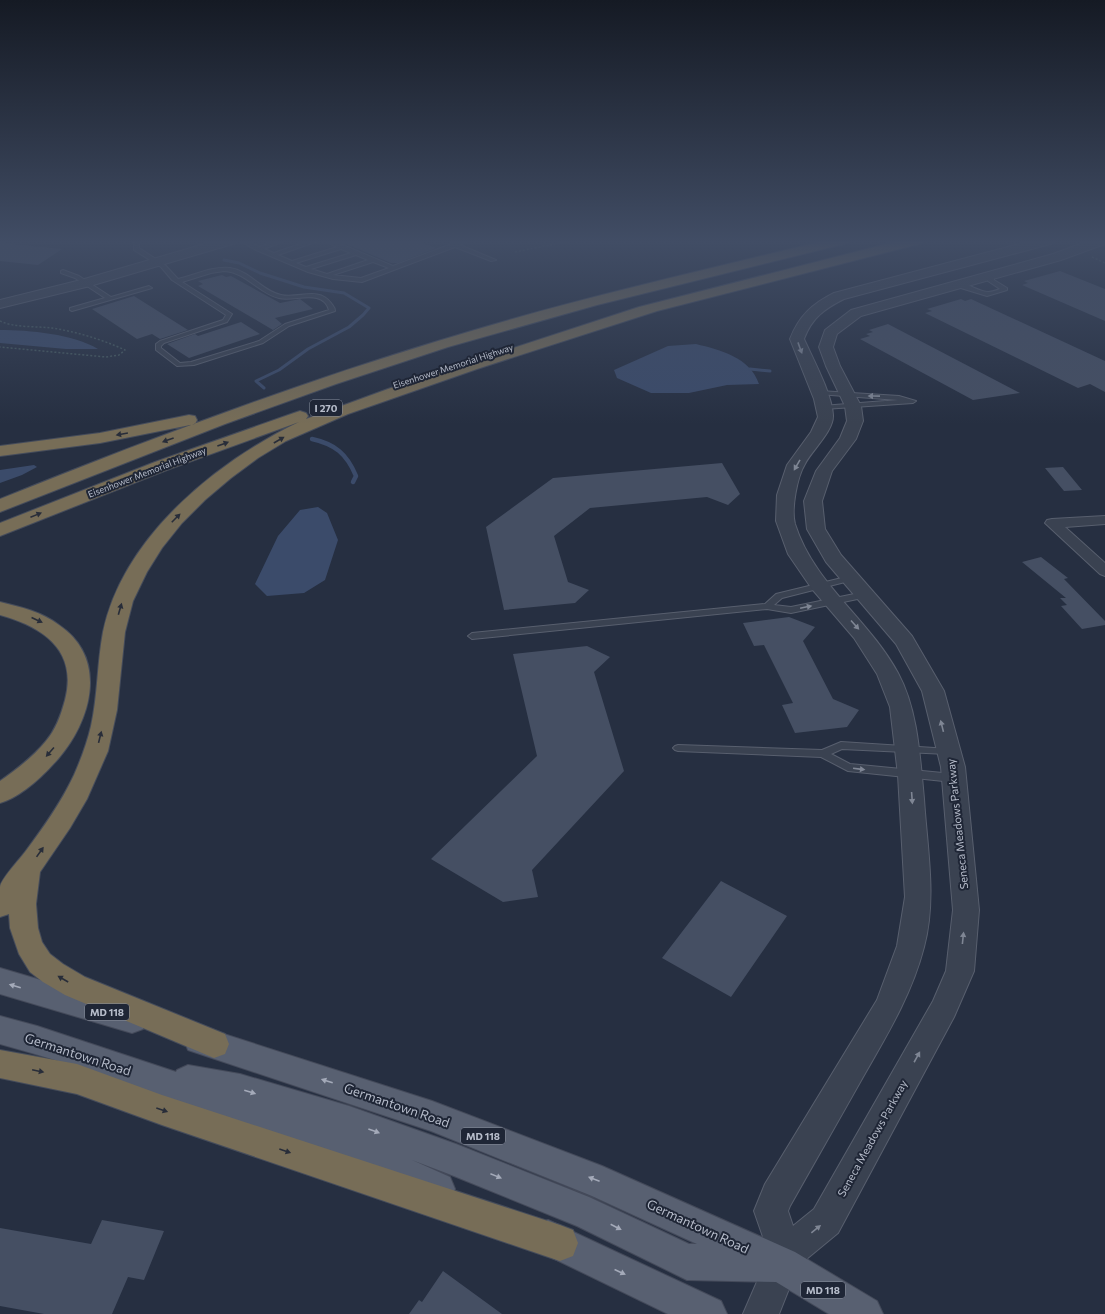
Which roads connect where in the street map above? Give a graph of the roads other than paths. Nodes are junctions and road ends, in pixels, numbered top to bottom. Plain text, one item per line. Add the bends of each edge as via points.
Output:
1 (11, 301) edge
2 (99, 301) edge
3 (209, 301) edge
4 (326, 301) edge
5 (594, 301) edge
6 (677, 301) edge
7 (828, 301) edge
8 (897, 301) edge
9 (0, 304) edge
10 (658, 306) junction
11 (72, 310) dead end
12 (443, 344) junction
13 (850, 399) junction
14 (822, 400) junction
15 (0, 451) edge
16 (0, 506) edge
17 (1105, 520) edge
18 (0, 530) edge
19 (1105, 571) edge
20 (850, 578) junction
21 (819, 585) junction
22 (864, 595) junction
23 (833, 601) junction
24 (767, 606) junction
25 (0, 608) edge
26 (472, 636) dead end
27 (678, 748) dead end
28 (906, 748) junction
29 (949, 751) junction
30 (823, 754) junction
31 (910, 775) junction
32 (954, 778) junction
33 (0, 794) edge
34 (27, 870) junction
35 (0, 906) edge
36 (0, 981) edge
37 (0, 1030) edge
38 (214, 1044) junction
39 (0, 1064) edge
40 (129, 1071) junction
41 (560, 1243) junction
42 (784, 1259) junction
43 (708, 1314) edge
44 (761, 1314) edge
45 (864, 1314) edge

1 - 9 street
2 - 11 lane
3 - 4 lane via 229,314 224,321 158,345 158,349 179,365 185,366 261,342 287,325 332,311 331,305
5 - 12 highway, Eisenhower Memorial Highway / I 270
6 - 10 highway, Eisenhower Memorial Highway / I 270
7 -> 14 street via 811,313 802,324 797,339
8 - 13 street, Seneca Meadows Parkway via 856,313 830,333 826,347
18 -> 10 highway, Eisenhower Memorial Highway / I 270 via 162,466 365,394 519,345
34 -> 10 highway via 66,814 86,778 96,751 103,723 114,631 122,603 133,579 151,548 172,522 198,497 224,475 306,425 379,397
12 -> 15 highway via 337,373 238,406 179,422 68,443
12 -> 16 highway, Eisenhower Memorial Highway / I 270 via 143,449
13 -> 13 lane via 866,404 913,400 898,396 860,396
13 - 14 lane
13 - 14 lane
13 - 20 street, Seneca Meadows Parkway via 855,421 848,439 824,471 813,501 816,529 832,558
14 -> 21 street via 826,417 819,433 796,465 786,495 785,521 797,554
17 - 19 street via 1052,524
20 - 21 lane
20 - 22 street, Seneca Meadows Parkway
21 - 23 street
21 - 24 lane via 779,596
22 - 23 lane
29 -> 22 street, Seneca Meadows Parkway via 934,691 906,641
24 -> 23 lane via 791,610
23 -> 28 street via 862,634 888,674 901,707
24 - 26 lane
25 -> 33 highway via 22,613 47,625 63,638 76,657 80,676 79,698 52,751 27,775
27 - 30 lane
28 - 29 lane
28 - 30 lane via 841,745
28 - 31 street
29 - 32 street, Seneca Meadows Parkway
30 -> 31 lane via 848,767
31 - 32 lane
31 -> 42 street via 918,897 911,946 889,1005 775,1201 771,1211
42 -> 32 street, Seneca Meadows Parkway via 826,1221 944,1008 960,971 966,910
34 - 35 highway
38 -> 34 highway via 75,986 40,963 30,946 24,928 22,904
38 -> 36 main road, Germantown Road / MD 118
37 - 40 main road, Germantown Road
42 -> 38 main road, Germantown Road / MD 118 via 432,1116
39 -> 41 highway via 77,1079 162,1110
40 - 41 main road, Germantown Road via 409,1176
40 -> 42 main road via 240,1089 348,1122 456,1160 589,1214 687,1262
41 -> 43 main road, Germantown Road
42 - 44 street, Seneca Meadows Parkway
42 - 45 main road, Germantown Road / MD 118

